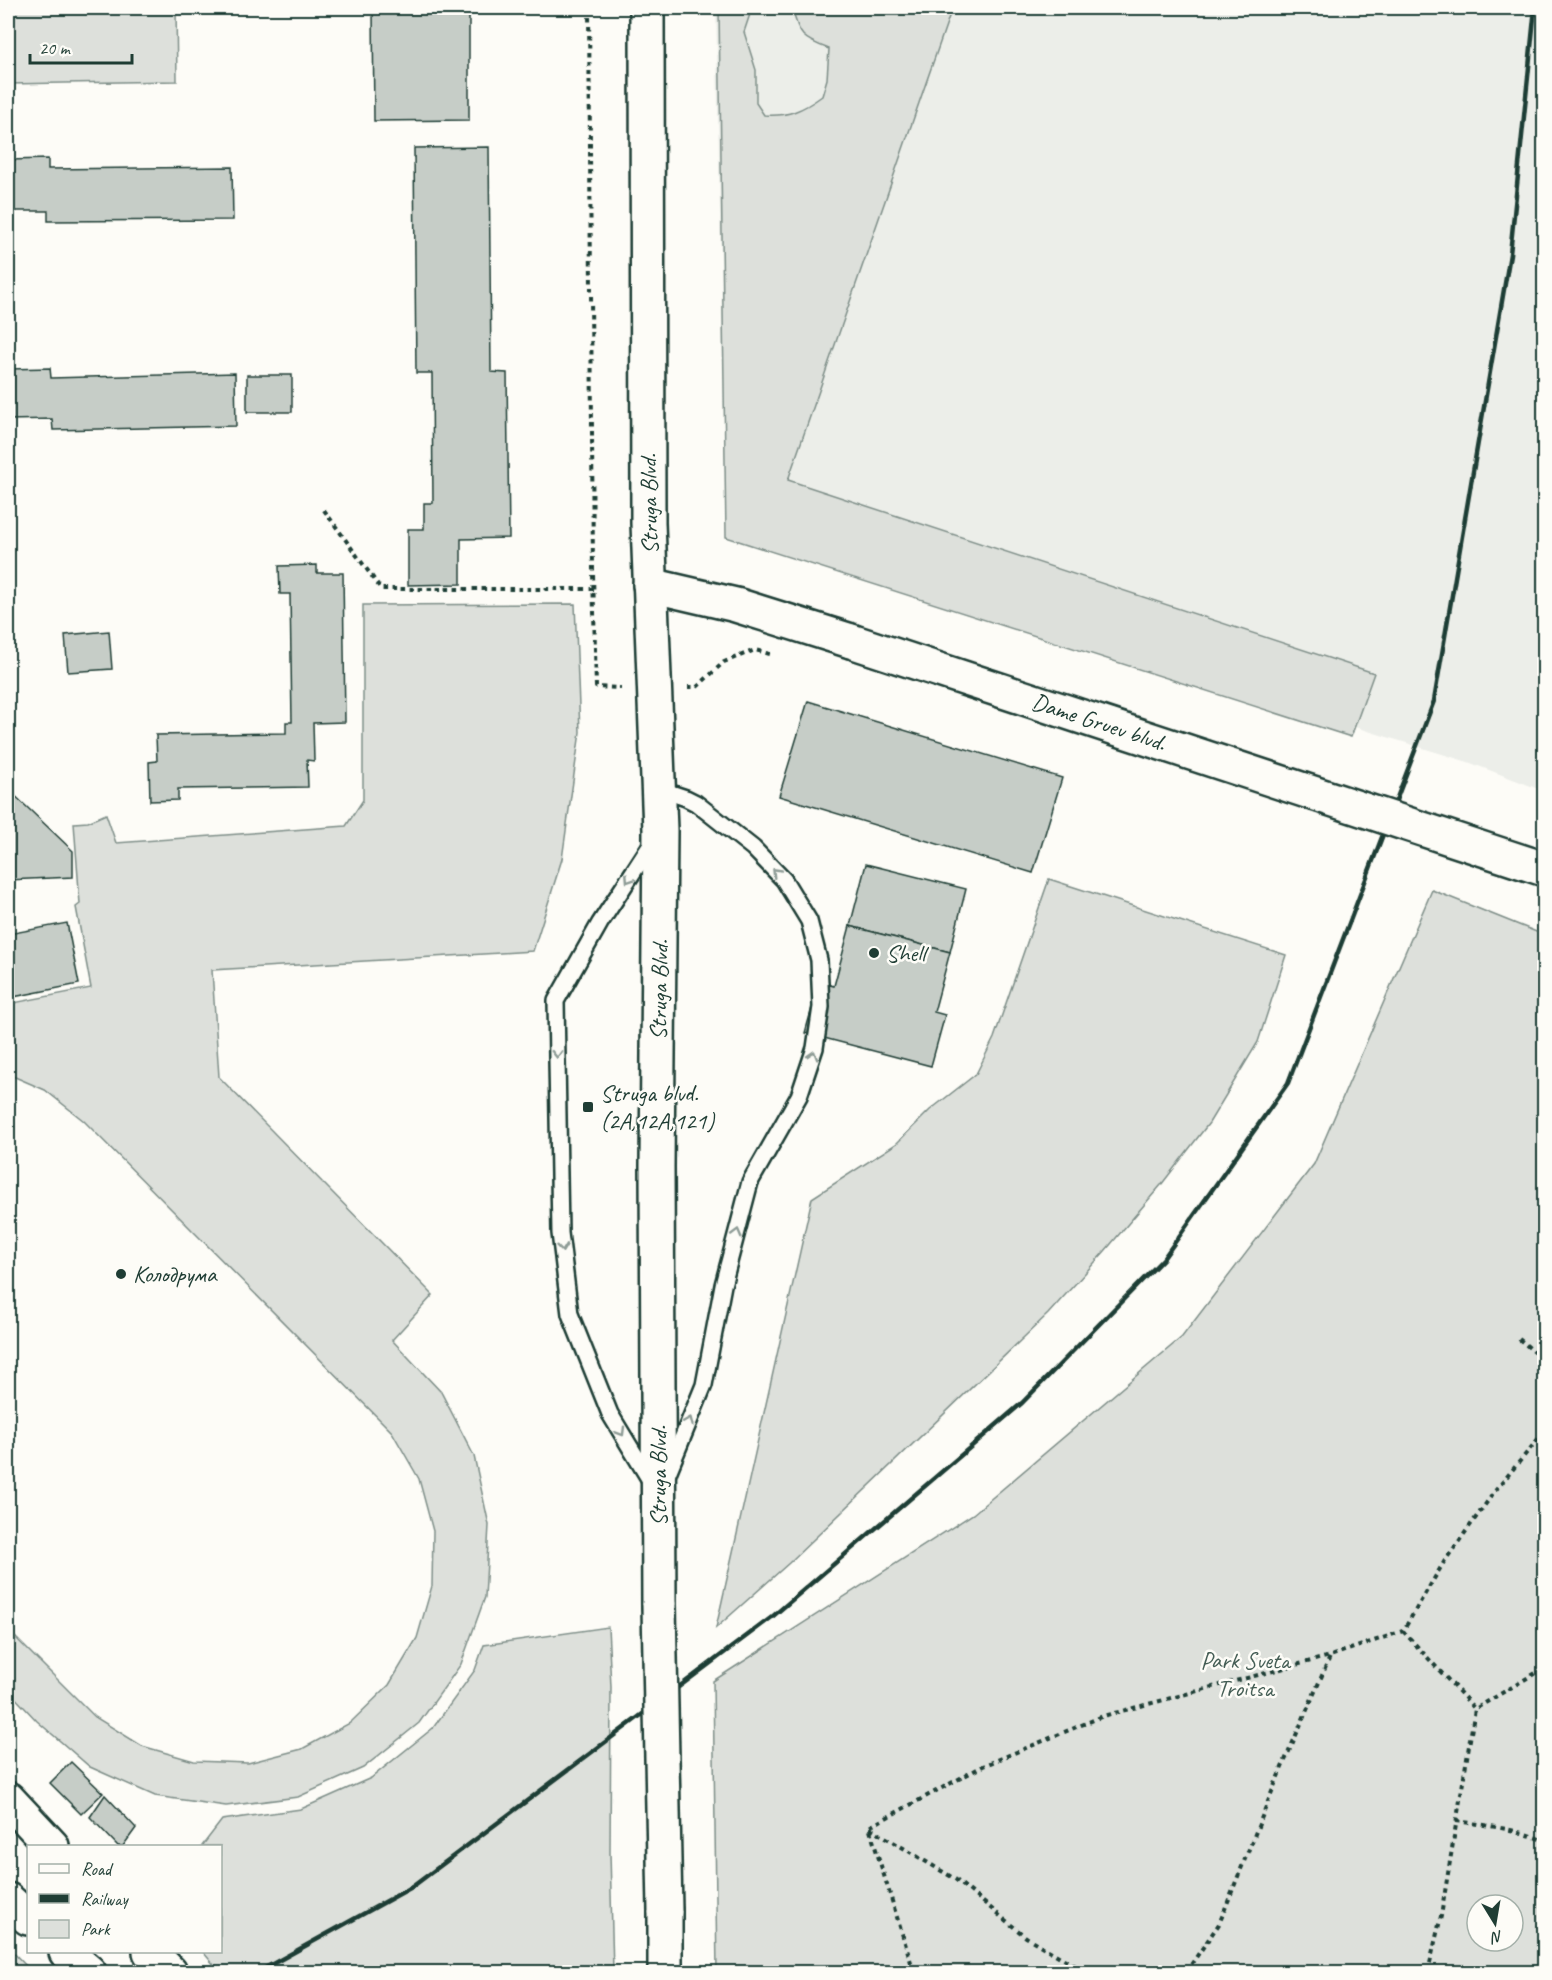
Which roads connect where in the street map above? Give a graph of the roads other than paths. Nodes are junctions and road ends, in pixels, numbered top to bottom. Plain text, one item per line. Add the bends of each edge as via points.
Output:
1 (647, 8) edge
2 (650, 585) junction
3 (658, 789) junction
4 (660, 830) junction
5 (1545, 869) edge
6 (658, 1495) junction
7 (8, 1798) edge
8 (51, 1845) edge
9 (8, 1900) edge
10 (27, 1917) edge
11 (151, 1953) edge
12 (170, 1972) edge
13 (665, 1972) edge

1 - 2 main road, Struga Blvd.
2 - 3 main road, Struga Blvd.
2 - 5 main road, Dame Gruev blvd., bridge via 736,605 852,641
3 - 4 main road, Struga Blvd.
6 -> 3 lane via 704,1385 723,1285 750,1182 799,1096 815,1048 821,1006 819,960 809,921 784,880 753,848 696,803
4 - 6 main road, Struga Blvd.
4 -> 6 lane via 556,1000 560,1233 570,1314 610,1414
6 - 13 main road, Struga Blvd., bridge
7 - 8 main road
9 - 10 main road
11 - 12 main road

